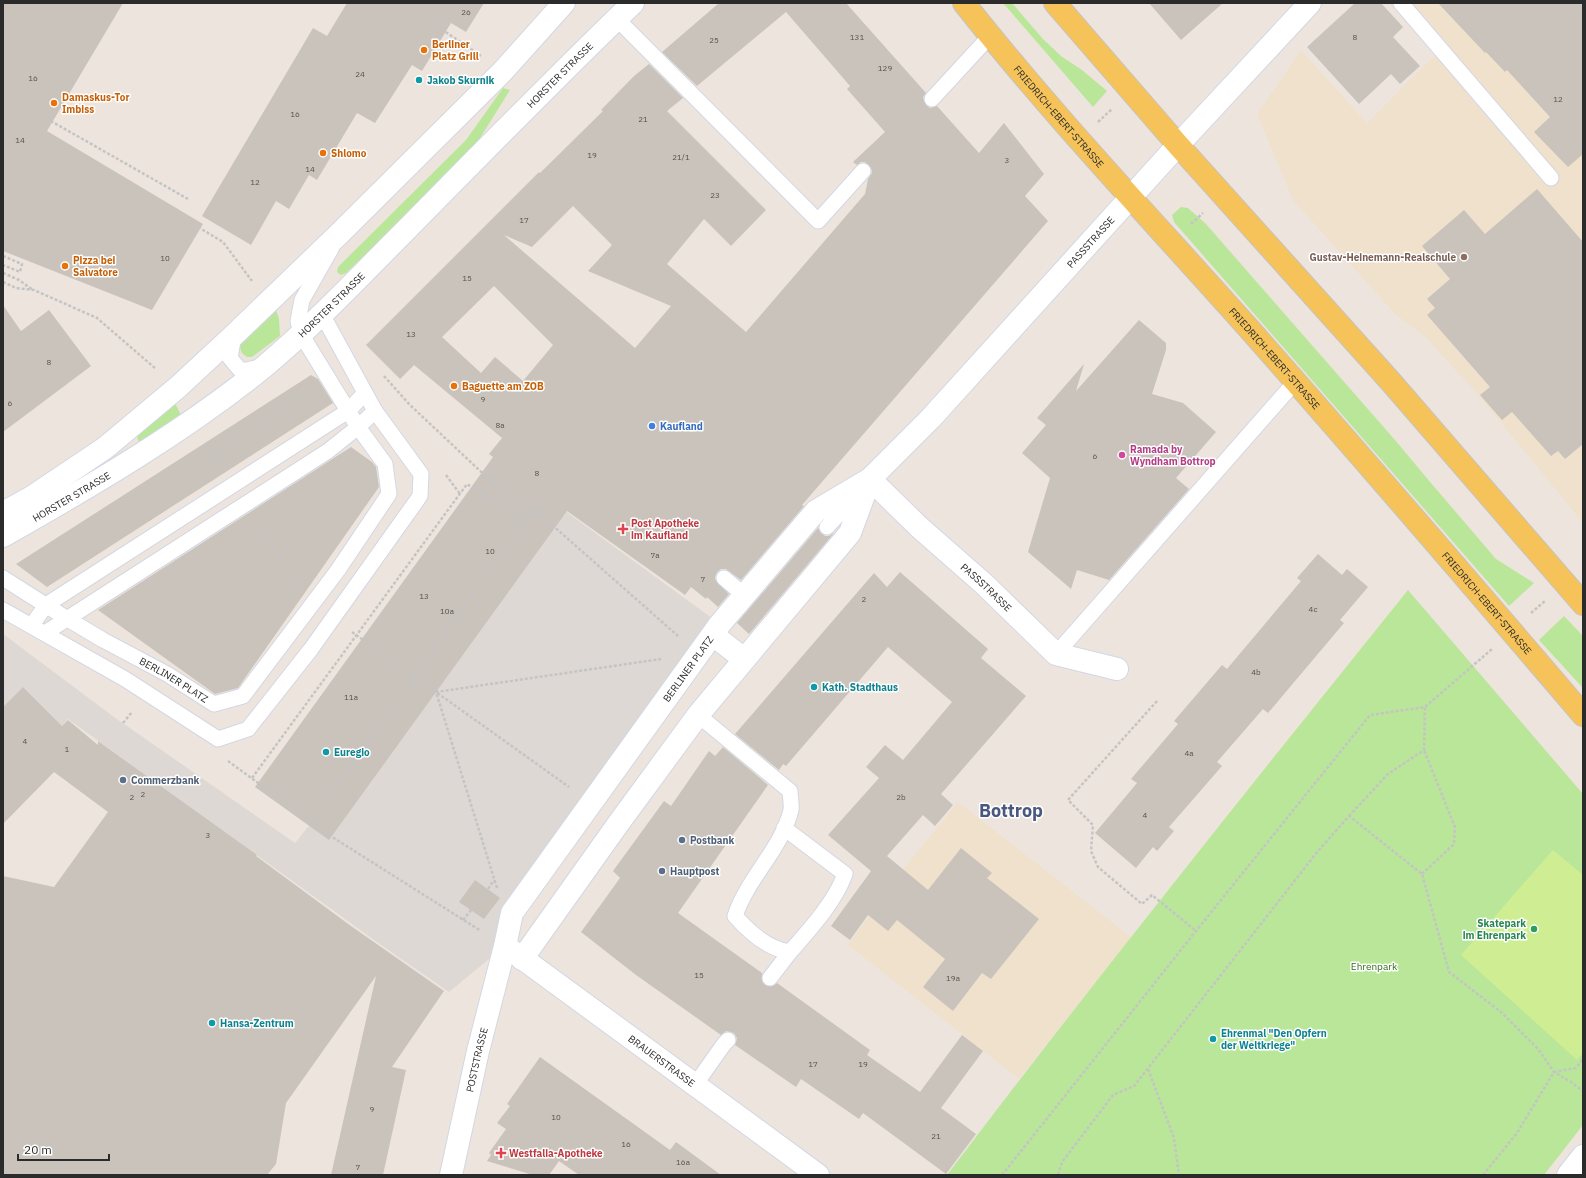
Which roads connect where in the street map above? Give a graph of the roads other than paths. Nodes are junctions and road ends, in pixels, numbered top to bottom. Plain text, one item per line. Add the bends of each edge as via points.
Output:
1 (564, 3) edge
2 (634, 3) edge
3 (964, 3) edge
4 (1055, 3) edge
5 (1310, 3) edge
6 (1401, 3) edge
7 (617, 19) junction
8 (990, 36) junction
9 (932, 99) dead end
10 (1178, 145) junction
11 (863, 171) dead end
12 (1551, 178) dead end
13 (1131, 198) junction
14 (339, 234) junction
15 (322, 314) junction
16 (301, 334) junction
17 (234, 335) junction
18 (264, 366) junction
19 (1295, 382) junction
20 (364, 394) junction
21 (348, 411) junction
22 (374, 411) junction
23 (358, 427) junction
24 (870, 480) junction
25 (3, 513) edge
26 (827, 527) dead end
27 (3, 536) edge
28 (3, 578) edge
29 (724, 578) dead end
30 (744, 595) junction
31 (1583, 604) edge
32 (46, 605) junction
33 (3, 610) edge
34 (66, 618) junction
35 (38, 629) junction
36 (712, 635) junction
37 (1056, 654) junction
38 (744, 659) junction
39 (1117, 669) dead end
40 (1583, 715) edge
41 (698, 716) junction
42 (784, 828) junction
43 (513, 952) junction
44 (790, 952) junction
45 (770, 978) dead end
46 (728, 1040) dead end
47 (695, 1085) junction
48 (1583, 1156) edge
49 (451, 1175) edge
50 (818, 1175) edge
51 (1568, 1175) edge

1 - 14 street, HORSTER STRASSE via 503,71
2 - 7 street, HORSTER STRASSE
3 - 8 main road, FRIEDRICH-EBERT-STRASSE
4 - 10 main road
5 - 10 street, PASSSTRASSE
6 - 12 lane
7 - 11 lane via 818,221
7 - 15 street, HORSTER STRASSE
8 - 9 lane
8 - 13 main road, FRIEDRICH-EBERT-STRASSE
10 - 13 street, PASSSTRASSE
10 - 31 main road via 1391,382
13 - 19 main road, FRIEDRICH-EBERT-STRASSE
13 - 24 street, PASSSTRASSE via 931,418
14 - 16 lane via 302,300 298,321
14 - 17 street, HORSTER STRASSE
15 - 16 street, HORSTER STRASSE
15 - 20 lane
16 - 18 street, HORSTER STRASSE
16 - 21 lane, BERLINER PLATZ
17 - 18 lane via 230,358 241,371
17 - 25 street, HORSTER STRASSE via 178,388 105,448 32,497
18 - 27 street, HORSTER STRASSE via 193,420 116,470
19 - 37 lane
19 - 40 main road, FRIEDRICH-EBERT-STRASSE
20 - 21 lane
20 - 22 lane
21 - 23 lane, BERLINER PLATZ
21 - 32 lane
22 - 23 lane
22 - 35 lane via 421,474 420,496 311,649 248,729 218,739 125,679
23 - 34 lane via 328,451
23 - 34 lane, BERLINER PLATZ via 385,464 389,494 338,570 242,696 214,704 167,674
24 - 26 lane
24 - 30 street, PASSSTRASSE via 816,511
24 - 37 street, PASSSTRASSE
24 - 38 street, PASSSTRASSE via 850,533
28 - 32 lane, BERLINER PLATZ
29 - 30 lane
30 - 36 street, PASSSTRASSE
32 - 34 lane, BERLINER PLATZ
32 - 35 lane
33 - 35 lane
34 - 35 lane
36 - 38 street, BERLINER PLATZ
36 - 43 street, BERLINER PLATZ via 512,913
37 - 39 street
38 - 41 street
41 - 42 lane via 790,791 791,808
41 - 43 street via 618,824
42 - 44 lane via 779,842 741,900 736,916 747,929 778,950
42 - 44 lane via 845,874 840,887
43 - 47 street, BRAUERSTRASSE
43 - 49 street, POSTSTRASSE via 478,1051
44 - 45 lane
46 - 47 lane
47 - 50 street, BRAUERSTRASSE
48 - 51 street

